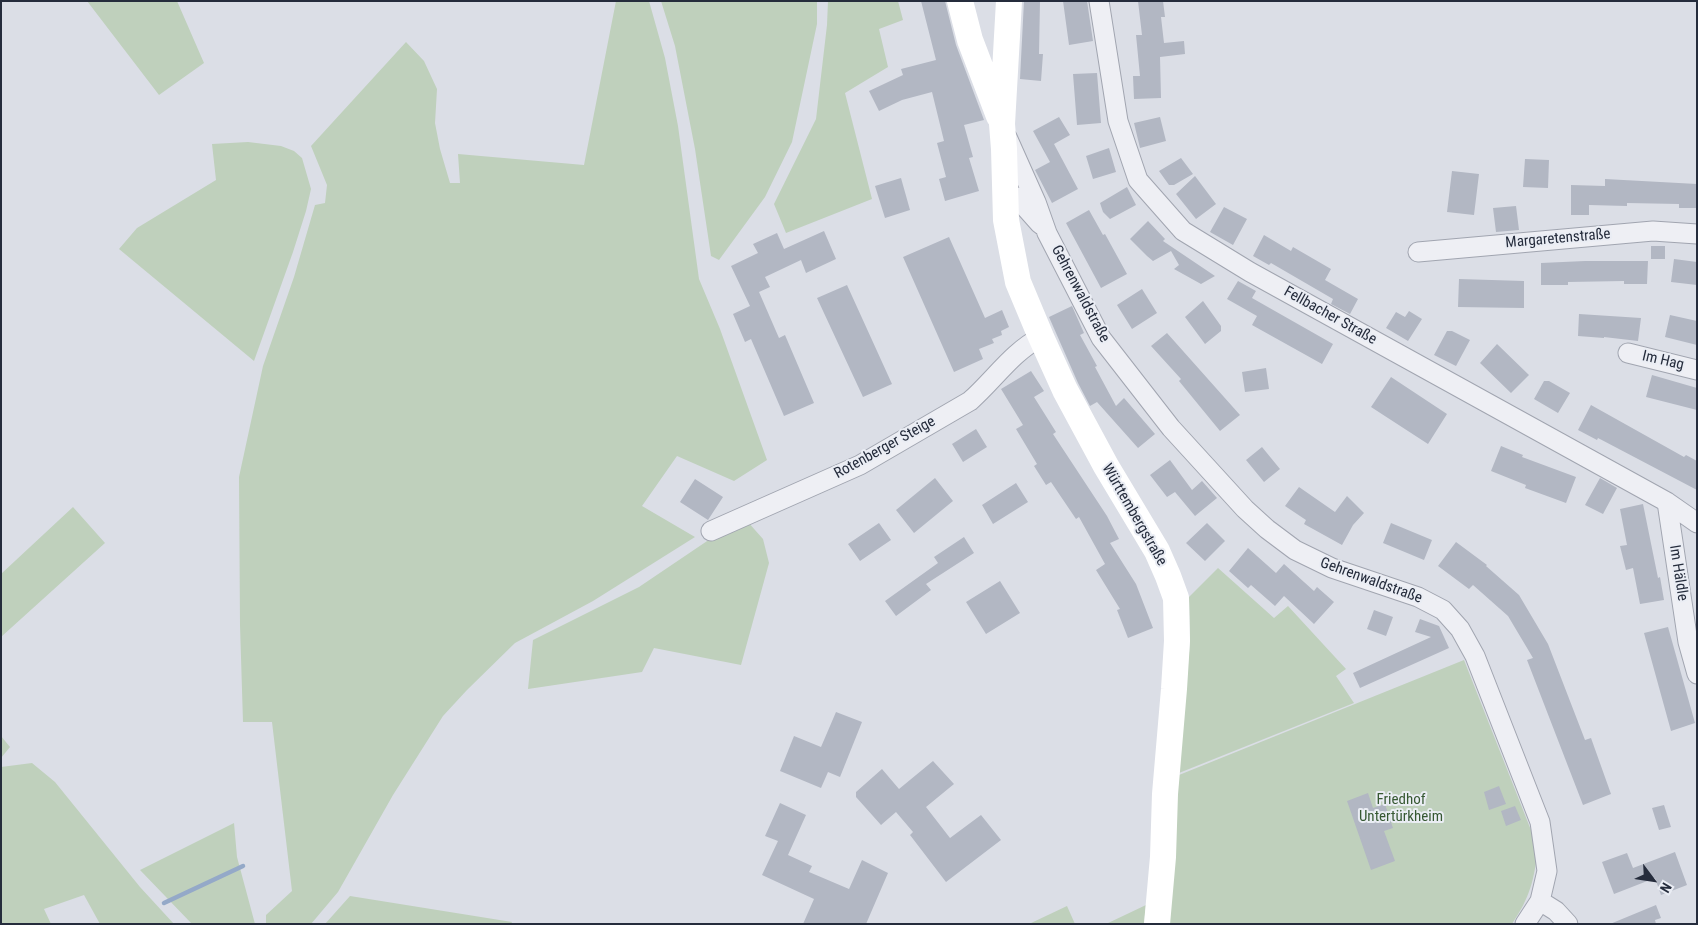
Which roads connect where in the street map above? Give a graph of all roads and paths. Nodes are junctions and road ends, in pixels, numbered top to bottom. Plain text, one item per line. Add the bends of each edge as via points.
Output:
1 (960, 1) edge
2 (1009, 1) edge
3 (1099, 1) edge
4 (970, 40) junction
5 (1007, 43) junction
6 (1002, 124) junction
7 (1005, 193) junction
8 (1047, 233) junction
9 (1697, 234) edge
10 (1009, 240) junction
11 (1418, 252) dead end
12 (1040, 337) junction
13 (1628, 353) dead end
14 (1697, 370) edge
15 (1667, 502) junction
16 (1697, 523) edge
17 (710, 531) dead end
18 (1697, 674) edge
19 (1540, 901) junction
20 (1157, 924) edge
21 (1525, 924) edge
22 (1568, 924) edge

1 - 4 street
2 - 5 street
3 - 15 street, Fellbacher Straße via 1118,121 1138,180 1183,231 1250,272
4 - 5 street via 986,51 997,50
4 - 6 street
5 - 6 street
6 - 7 street, Württembergstraße
6 - 8 street, Gehrenwaldstraße
7 - 8 street, Gehrenwaldstraße via 1016,197
7 - 10 street, Württembergstraße
8 - 10 street, Gehrenwaldstraße via 1031,229
8 - 19 street, Gehrenwaldstraße via 1101,338 1171,428 1245,509 1295,550 1332,568 1418,597 1443,610 1460,629 1475,656 1540,822 1547,870
9 - 11 street, Margaretenstraße via 1653,231
10 - 12 street, Württembergstraße via 1018,282
12 - 17 street, Rotenberger Steige via 1028,344 984,390 970,400 860,465
12 - 20 street, Württembergstraße via 1106,466 1157,551 1176,598 1176,650
13 - 14 street, Im Hag
15 - 16 street, Fellbacher Straße
15 - 18 street, Im Häldle via 1688,642
19 - 21 street
19 - 22 street

